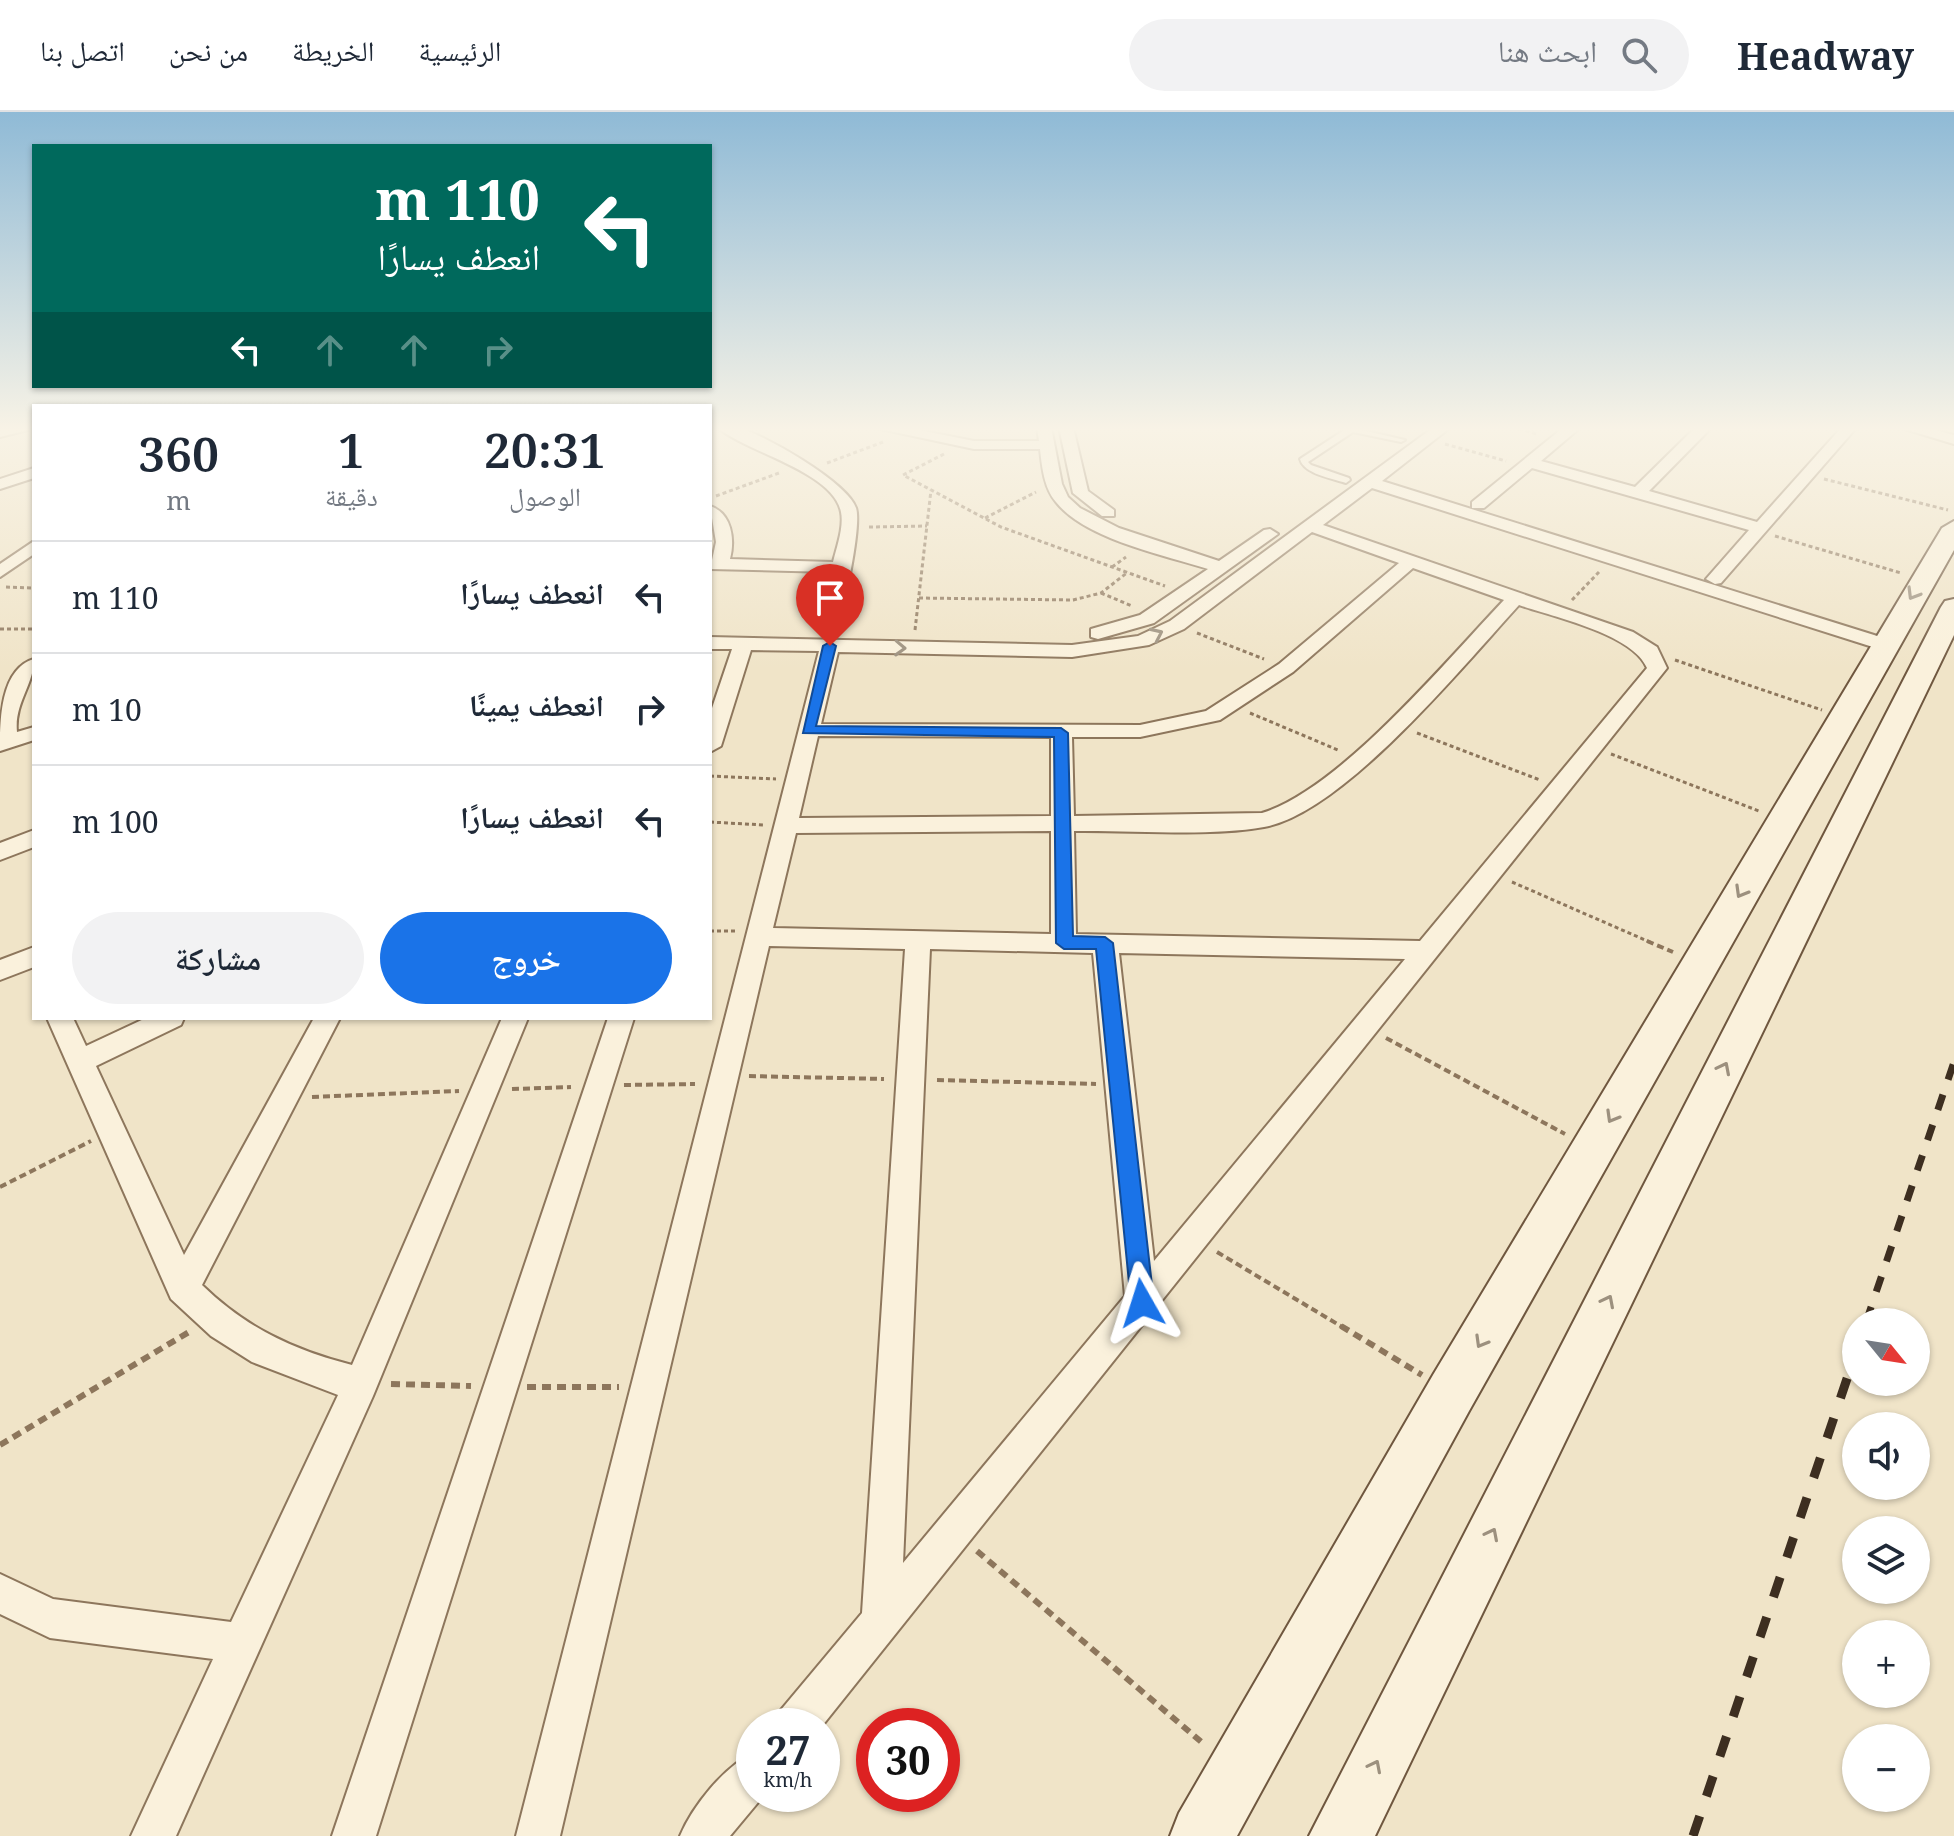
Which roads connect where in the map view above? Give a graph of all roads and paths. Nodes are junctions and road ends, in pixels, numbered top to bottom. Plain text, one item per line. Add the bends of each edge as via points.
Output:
1 (848, 507) edge
2 (929, 507) edge
3 (965, 507) edge
4 (1006, 507) edge
5 (1073, 507) edge
6 (1097, 507) edge
7 (1307, 507) edge
8 (1335, 507) edge
9 (1462, 507) edge
10 (1486, 507) edge
11 (1685, 507) edge
12 (1779, 507) edge
13 (712, 514) edge
14 (985, 518) junction
15 (927, 526) junction
16 (1310, 526) junction
17 (849, 528) junction
18 (1954, 528) edge
19 (1759, 530) junction
20 (32, 548) edge
21 (1612, 558) junction
22 (1411, 561) junction
23 (1229, 563) junction
24 (715, 564) edge
25 (841, 567) junction
26 (0, 572) edge
27 (1128, 572) junction
28 (1715, 579) junction
29 (0, 587) edge
30 (32, 588) edge
31 (1938, 593) edge
32 (1186, 594) junction
33 (919, 598) junction
34 (1516, 598) junction
35 (1561, 613) junction
36 (1177, 625) junction
37 (712, 628) edge
38 (0, 629) edge
39 (32, 629) edge
40 (915, 632) junction
41 (828, 638) junction
42 (1886, 639) junction
43 (712, 643) edge
44 (1032, 643) junction
45 (743, 644) junction
46 (1650, 651) junction
47 (32, 667) edge
48 (1286, 668) junction
49 (1234, 706) junction
50 (1843, 718) junction
51 (1396, 725) junction
52 (808, 730) junction
53 (1061, 733) junction
54 (32, 734) edge
55 (712, 740) edge
56 (4, 744) edge
57 (1593, 748) junction
58 (1360, 759) junction
59 (712, 776) edge
60 (796, 780) junction
61 (1561, 788) junction
62 (32, 822) edge
63 (712, 822) edge
64 (1062, 822) junction
65 (784, 826) junction
66 (1777, 829) junction
67 (0, 834) edge
68 (32, 839) edge
69 (0, 852) edge
70 (1828, 860) junction
71 (1492, 873) junction
72 (757, 937) junction
73 (918, 940) junction
74 (1064, 943) junction
75 (1105, 943) junction
76 (1429, 950) junction
77 (32, 957) edge
78 (1700, 964) junction
79 (0, 971) edge
80 (61, 1020) edge
81 (167, 1020) edge
82 (326, 1020) edge
83 (514, 1020) edge
84 (620, 1020) edge
85 (1366, 1027) junction
86 (80, 1061) junction
87 (111, 1131) junction
88 (1593, 1149) junction
89 (0, 1187) edge
90 (1194, 1239) junction
91 (183, 1288) junction
92 (1142, 1303) junction
93 (212, 1319) junction
94 (361, 1384) junction
95 (1451, 1393) junction
96 (0, 1445) edge
97 (955, 1532) junction
98 (0, 1593) edge
99 (881, 1623) junction
100 (242, 1643) junction
101 (810, 1708) edge
102 (1237, 1773) junction
103 (736, 1795) edge
104 (153, 1836) edge
105 (354, 1836) edge
106 (538, 1836) edge
107 (702, 1836) edge
108 (1202, 1836) edge
109 (1341, 1836) edge

1 - 17 street
2 - 15 path
3 - 14 path
4 - 14 path
5 - 23 street via 1100,526
6 - 23 street
7 - 23 street
8 - 16 street
9 - 21 street
10 - 28 street
11 - 19 street
12 - 19 street
13 - 24 street via 724,531 726,547
14 - 27 path
15 - 17 path
15 - 33 path
16 - 22 street
16 - 36 street
17 - 25 street
18 - 31 street
19 - 28 street
19 - 31 path
20 - 26 street
21 - 35 path
21 - 42 street
22 - 34 street
22 - 48 street
23 - 32 street
24 - 25 street
25 - 41 street
27 - 32 path
27 - 33 path via 1101,593 1073,600
28 - 42 street
29 - 30 path
31 -> 42 street
31 - 70 street
32 - 44 street via 1124,628
33 - 40 path
34 - 35 street
34 - 51 street
35 - 46 street via 1626,636
44 -> 36 street via 1111,648
36 - 48 path
37 - 41 street
38 - 39 path
40 - 41 street
40 - 44 street
41 -> 44 street
41 - 45 street
41 - 52 street
42 - 50 street
43 - 45 street
45 - 55 street
46 - 50 path
46 - 57 street via 1657,663 1654,673
47 - 56 street via 6,708
48 - 49 street
49 - 53 street via 1213,716 1140,731
49 - 58 path
50 - 66 street
51 - 58 street
51 - 61 path
52 - 53 street
52 - 60 street
53 - 64 street
54 - 56 street
57 - 61 street
57 - 66 path
58 - 64 street via 1314,798 1263,820
59 - 60 path
60 - 65 street
61 - 71 street
62 - 67 street
63 - 65 path
64 - 65 street
64 - 74 street
65 - 72 street
66 - 70 street
66 -> 78 street
68 - 69 street
109 -> 70 street
71 - 76 street
71 - 78 path
72 - 73 street
72 - 106 street
73 - 74 street
73 - 99 street
74 - 75 street
75 - 76 street
75 - 92 street
76 - 85 street
77 - 79 street
78 -> 88 street
80 - 86 street
81 - 86 street
82 - 91 street
83 - 94 street
84 - 105 street
85 - 88 path
85 - 90 street
86 - 87 street
87 - 89 path
87 - 91 street
88 -> 95 street
90 - 92 street
90 - 95 path
91 - 93 street
92 - 97 street
93 - 94 street via 268,1355
93 - 96 path
94 - 100 street
95 - 102 street
97 - 99 street
97 - 102 path
98 - 100 street via 50,1618
99 - 101 street
100 - 104 street
102 - 108 street
103 - 107 street

